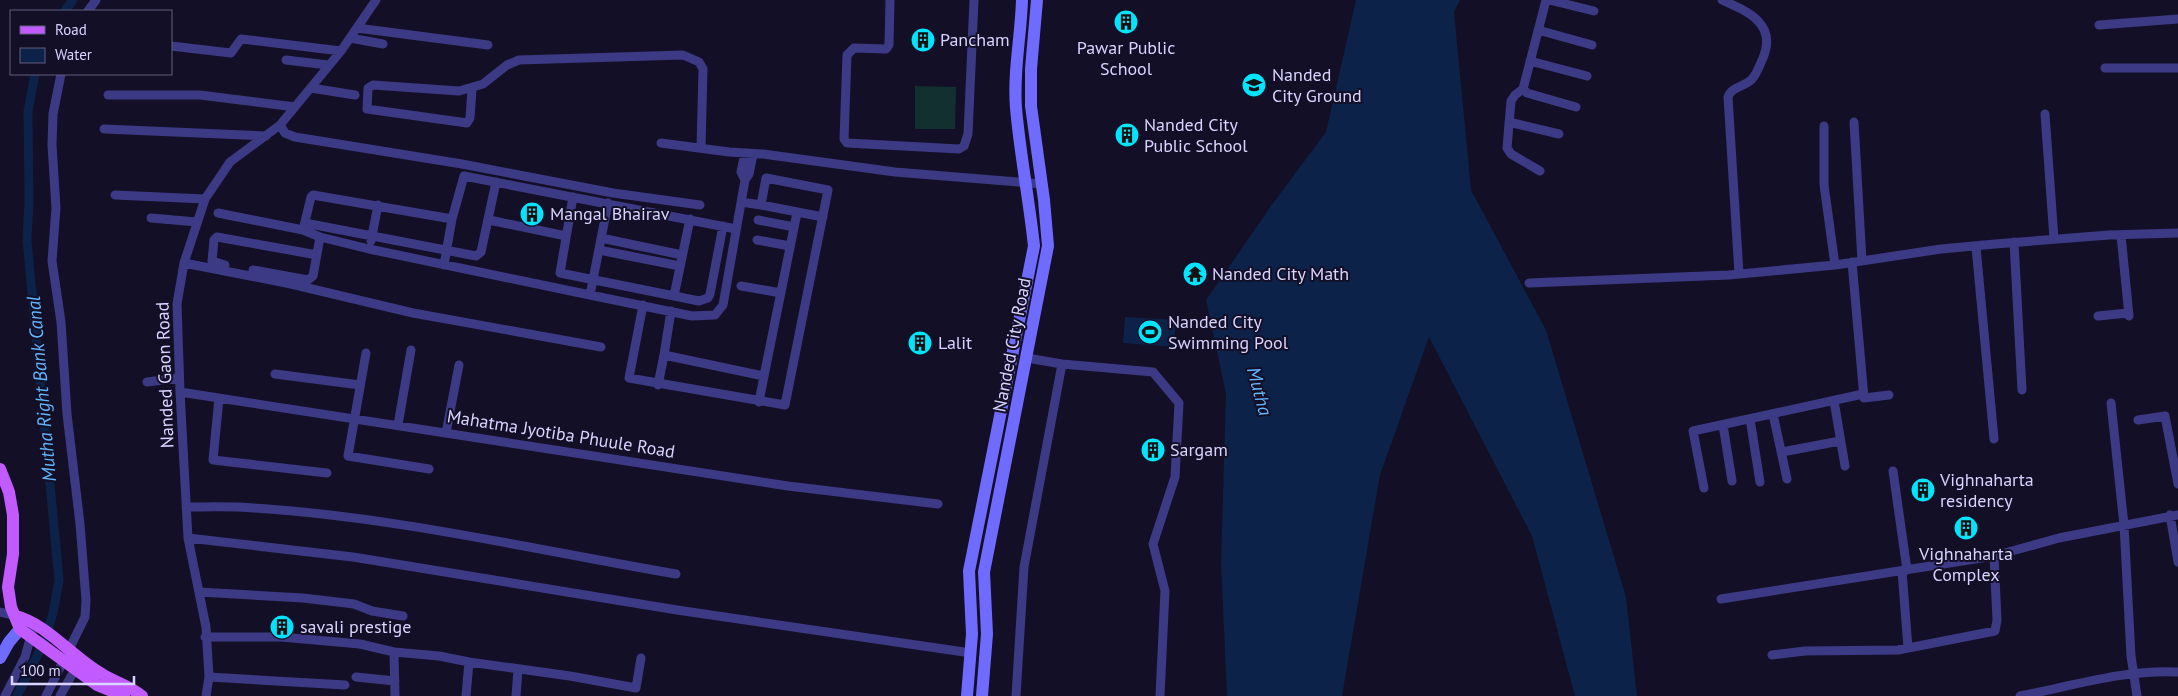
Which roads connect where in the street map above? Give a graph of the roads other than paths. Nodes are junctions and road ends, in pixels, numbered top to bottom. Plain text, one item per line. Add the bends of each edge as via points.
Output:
1 (376, 0) edge
2 (890, 0) edge
3 (974, 0) edge
4 (1022, 0) edge
5 (1037, 0) edge
6 (1548, 0) edge
7 (1722, 0) edge
8 (1594, 11) dead end
9 (2178, 19) edge
10 (2099, 25) dead end
11 (357, 28) junction
12 (1538, 30) junction
13 (350, 38) junction
14 (383, 44) dead end
15 (488, 45) dead end
16 (1592, 45) dead end
17 (172, 46) edge
18 (341, 51) junction
19 (286, 60) dead end
20 (1530, 61) junction
21 (328, 66) junction
22 (2105, 68) dead end
23 (2178, 68) edge
24 (61, 75) edge
25 (1587, 76) dead end
26 (311, 88) junction
27 (472, 88) junction
28 (1522, 89) junction
29 (108, 95) dead end
30 (355, 95) dead end
31 (295, 107) junction
32 (1576, 107) dead end
33 (2045, 114) dead end
34 (1509, 122) junction
35 (1854, 122) dead end
36 (280, 125) junction
37 (1824, 126) dead end
38 (104, 129) dead end
39 (1559, 134) dead end
40 (266, 136) junction
41 (661, 143) dead end
42 (701, 148) junction
43 (749, 153) junction
44 (1540, 171) dead end
45 (496, 182) junction
46 (1027, 184) junction
47 (1042, 184) junction
48 (115, 195) dead end
49 (574, 196) junction
50 (205, 198) junction
51 (741, 202) junction
52 (608, 203) junction
53 (378, 205) junction
54 (700, 205) dead end
55 (760, 206) junction
56 (218, 213) dead end
57 (797, 213) junction
58 (823, 217) junction
59 (151, 218) dead end
60 (452, 219) junction
61 (690, 219) junction
62 (489, 220) junction
63 (758, 220) dead end
64 (197, 222) junction
65 (304, 226) junction
66 (723, 226) junction
67 (794, 227) junction
68 (736, 229) junction
69 (2178, 233) edge
70 (2121, 235) junction
71 (372, 236) junction
72 (566, 236) junction
73 (320, 237) junction
74 (601, 238) junction
75 (2054, 239) junction
76 (757, 240) dead end
77 (2014, 242) junction
78 (790, 246) junction
79 (1976, 247) junction
80 (369, 249) junction
81 (446, 250) junction
82 (598, 250) junction
83 (317, 255) junction
84 (682, 255) junction
85 (1857, 261) junction
86 (184, 263) junction
87 (1835, 264) junction
88 (444, 265) junction
89 (680, 266) junction
90 (1739, 274) junction
91 (593, 279) junction
92 (1529, 284) dead end
93 (741, 286) dead end
94 (781, 293) junction
95 (590, 295) junction
96 (674, 296) junction
97 (642, 305) junction
98 (671, 311) junction
99 (2098, 316) dead end
100 (601, 347) dead end
101 (412, 350) dead end
102 (366, 353) dead end
103 (664, 354) junction
104 (1027, 358) junction
105 (1062, 364) junction
106 (459, 365) dead end
107 (275, 374) dead end
108 (764, 376) junction
109 (180, 378) junction
110 (146, 382) dead end
111 (360, 385) junction
112 (658, 385) junction
113 (2022, 390) dead end
114 (180, 392) junction
115 (1863, 394) junction
116 (1890, 395) dead end
117 (219, 398) junction
118 (1834, 401) junction
119 (759, 402) junction
120 (2111, 403) dead end
121 (1773, 414) junction
122 (355, 418) junction
123 (1750, 419) junction
124 (2138, 420) dead end
125 (398, 425) junction
126 (1723, 425) junction
127 (446, 432) junction
128 (1994, 439) dead end
129 (1840, 441) junction
130 (1782, 452) junction
131 (1845, 466) dead end
132 (429, 469) dead end
133 (1893, 471) dead end
134 (327, 473) dead end
135 (1, 474) edge
136 (1787, 479) dead end
137 (1732, 481) dead end
138 (1760, 482) dead end
139 (2178, 484) edge
140 (1704, 488) dead end
141 (938, 504) dead end
142 (186, 507) junction
143 (2174, 515) edge
144 (2124, 525) junction
145 (188, 538) junction
146 (1994, 556) junction
147 (2178, 562) edge
148 (1905, 570) junction
149 (676, 574) dead end
150 (199, 592) junction
151 (985, 593) junction
152 (970, 595) junction
153 (1721, 599) dead end
154 (0, 612) edge
155 (16, 616) junction
156 (403, 616) dead end
157 (34, 623) junction
158 (20, 629) junction
159 (30, 637) junction
160 (206, 637) junction
161 (1908, 648) junction
162 (394, 652) junction
163 (970, 653) junction
164 (1, 654) edge
165 (1772, 655) dead end
166 (66, 656) junction
167 (641, 658) dead end
168 (469, 662) junction
169 (77, 664) junction
170 (518, 669) junction
171 (2178, 672) edge
172 (2134, 673) junction
173 (209, 677) junction
174 (356, 677) dead end
175 (395, 681) junction
176 (345, 685) dead end
177 (636, 688) junction
178 (121, 692) edge
179 (5, 696) edge
180 (46, 696) edge
181 (60, 696) edge
182 (142, 696) edge
183 (206, 696) edge
184 (395, 696) edge
185 (466, 696) edge
186 (516, 696) edge
187 (642, 696) edge
188 (967, 696) edge
189 (982, 696) edge
190 (1016, 696) edge
191 (1160, 696) edge
192 (2020, 696) edge
193 (2137, 696) edge

1 - 11 street, Nanded Gaon Road
2 - 3 street via 889,45 886,49 854,48 847,55 844,139 847,143 959,149 964,146 968,134
4 - 46 street, Nanded City Road via 1016,107
5 - 47 street, Nanded City Road via 1031,106
6 - 8 street
6 - 12 street
7 - 90 street via 1745,11 1762,26 1768,37 1755,75 1728,97
9 - 10 street
11 - 13 street, Nanded Gaon Road
11 - 15 street
12 - 16 street
12 - 20 street
13 - 14 street
13 - 18 street, Nanded Gaon Road
17 - 18 street via 231,52 241,39
18 - 21 street, Nanded Gaon Road
19 - 21 street
20 - 25 street
20 - 28 street
21 - 26 street, Nanded Gaon Road
22 - 23 street
24 - 166 street via 53,122 56,208 52,261 61,322 86,600 85,618
26 - 30 street
26 - 31 street, Nanded Gaon Road
27 - 27 street via 459,91 373,85 368,88 367,110 467,123
27 - 42 street via 519,60 683,55 699,62 703,69
28 - 32 street
28 - 34 street via 1513,97
29 - 31 street via 200,95
31 - 36 street, Nanded Gaon Road
33 - 75 street
34 - 39 street
34 - 44 street via 1508,151
35 - 85 street
36 - 40 street, Nanded Gaon Road
36 - 54 street via 285,133 295,137 613,193
37 - 87 street via 1824,185
38 - 40 street
40 - 50 street, Nanded Gaon Road via 230,162
41 - 42 street
42 - 43 street
43 - 46 street via 894,172
43 - 51 street via 749,174
45 - 49 street
45 - 60 street via 462,176
45 - 62 street
46 - 47 street
46 - 152 street, Nanded City Road via 1034,246 969,571
47 - 104 street, Nanded City Road via 1048,246
48 - 50 street
49 - 52 street
49 - 72 street
50 - 64 street, Nanded Gaon Road
51 - 55 street
51 - 68 street
52 - 61 street
52 - 74 street
53 - 60 street
53 - 65 street via 313,195
53 - 71 street
55 - 57 street
55 - 58 street via 766,178 828,190
56 - 65 street
57 - 58 street
57 - 67 street
58 - 119 street via 786,405
59 - 64 street
60 - 81 street
61 - 66 street
61 - 84 street
62 - 72 street
62 - 81 street via 478,256
63 - 67 street
64 - 86 street, Nanded Gaon Road
65 - 71 street
65 - 73 street
66 - 68 street
66 - 96 street via 708,298 699,301
67 - 78 street
68 - 98 street via 720,311 692,316
69 - 70 street
70 - 75 street
70 - 99 street via 2128,314
71 - 80 street
71 - 81 street
72 - 91 street via 560,273
73 - 80 street
73 - 83 street
74 - 82 street
74 - 84 street
75 - 77 street
76 - 78 street
77 - 79 street
77 - 113 street
78 - 94 street
79 - 85 street
79 - 128 street
80 - 88 street
81 - 88 street
82 - 89 street
82 - 91 street
83 - 83 street via 313,276 308,280 214,263 212,259 214,240 219,237
84 - 89 street
85 - 87 street
85 - 115 street
86 - 100 street via 413,313
86 - 109 street, Nanded Gaon Road via 177,304
87 - 90 street
88 - 95 street
89 - 96 street
90 - 92 street
91 - 95 street
91 - 96 street
93 - 94 street
94 - 108 street
95 - 97 street
97 - 98 street
97 - 112 street via 628,377
98 - 103 street
101 - 125 street
102 - 111 street
103 - 108 street
103 - 112 street
104 - 105 street
104 - 151 street, Nanded City Road via 984,572
105 - 190 street via 1024,567
105 - 191 street via 1153,372 1179,403 1175,477 1153,544 1165,591
106 - 127 street
107 - 111 street
108 - 119 street
109 - 110 street
109 - 114 street, Nanded Gaon Road
111 - 122 street
112 - 119 street
114 - 117 street, Mahatma Jyotiba Phuule Road
114 - 142 street, Nanded Gaon Road
115 - 116 street via 1864,398
115 - 118 street
117 - 122 street, Mahatma Jyotiba Phuule Road
117 - 134 street via 213,460
118 - 121 street
118 - 129 street
120 - 144 street
121 - 123 street
121 - 130 street
122 - 125 street, Mahatma Jyotiba Phuule Road
122 - 132 street via 348,456
123 - 126 street
123 - 138 street
124 - 139 street via 2165,416
125 - 127 street, Mahatma Jyotiba Phuule Road
126 - 137 street
126 - 140 street via 1693,431
127 - 141 street, Mahatma Jyotiba Phuule Road via 788,486
129 - 130 street
129 - 131 street
130 - 136 street
133 - 148 street
135 - 155 main road via 13,515 13,554 8,587
142 - 145 street, Nanded Gaon Road
142 - 149 street via 311,512
143 - 144 street
143 - 147 street
144 - 146 street
144 - 172 street
145 - 150 street, Nanded Gaon Road
145 - 163 street via 353,556 677,610
146 - 148 street
146 - 161 street via 1998,620 1995,631
148 - 153 street
148 - 161 street
150 - 156 street via 303,598 354,604 372,611
150 - 160 street, Nanded Gaon Road
151 - 152 street
151 - 189 street, Nanded City Road via 987,634
152 - 163 street, Nanded City Road
154 - 155 street
155 - 157 main road
155 - 158 main road
157 - 159 street
157 - 166 main road
158 - 159 main road
158 - 164 street
159 - 166 main road
159 - 179 street
160 - 162 street via 281,637 360,644
160 - 173 street, Nanded Gaon Road
161 - 165 street
162 - 168 street
162 - 175 street
163 - 188 street, Nanded City Road
166 - 169 main road
166 - 180 street
167 - 177 street
168 - 170 street
168 - 185 street
169 - 178 main road
169 - 181 street
170 - 177 street
170 - 186 street
171 - 172 street via 2154,670
172 - 192 street
172 - 193 street
173 - 176 street
173 - 183 street, Nanded Gaon Road
174 - 175 street
175 - 184 street
177 - 187 street
178 - 182 main road

